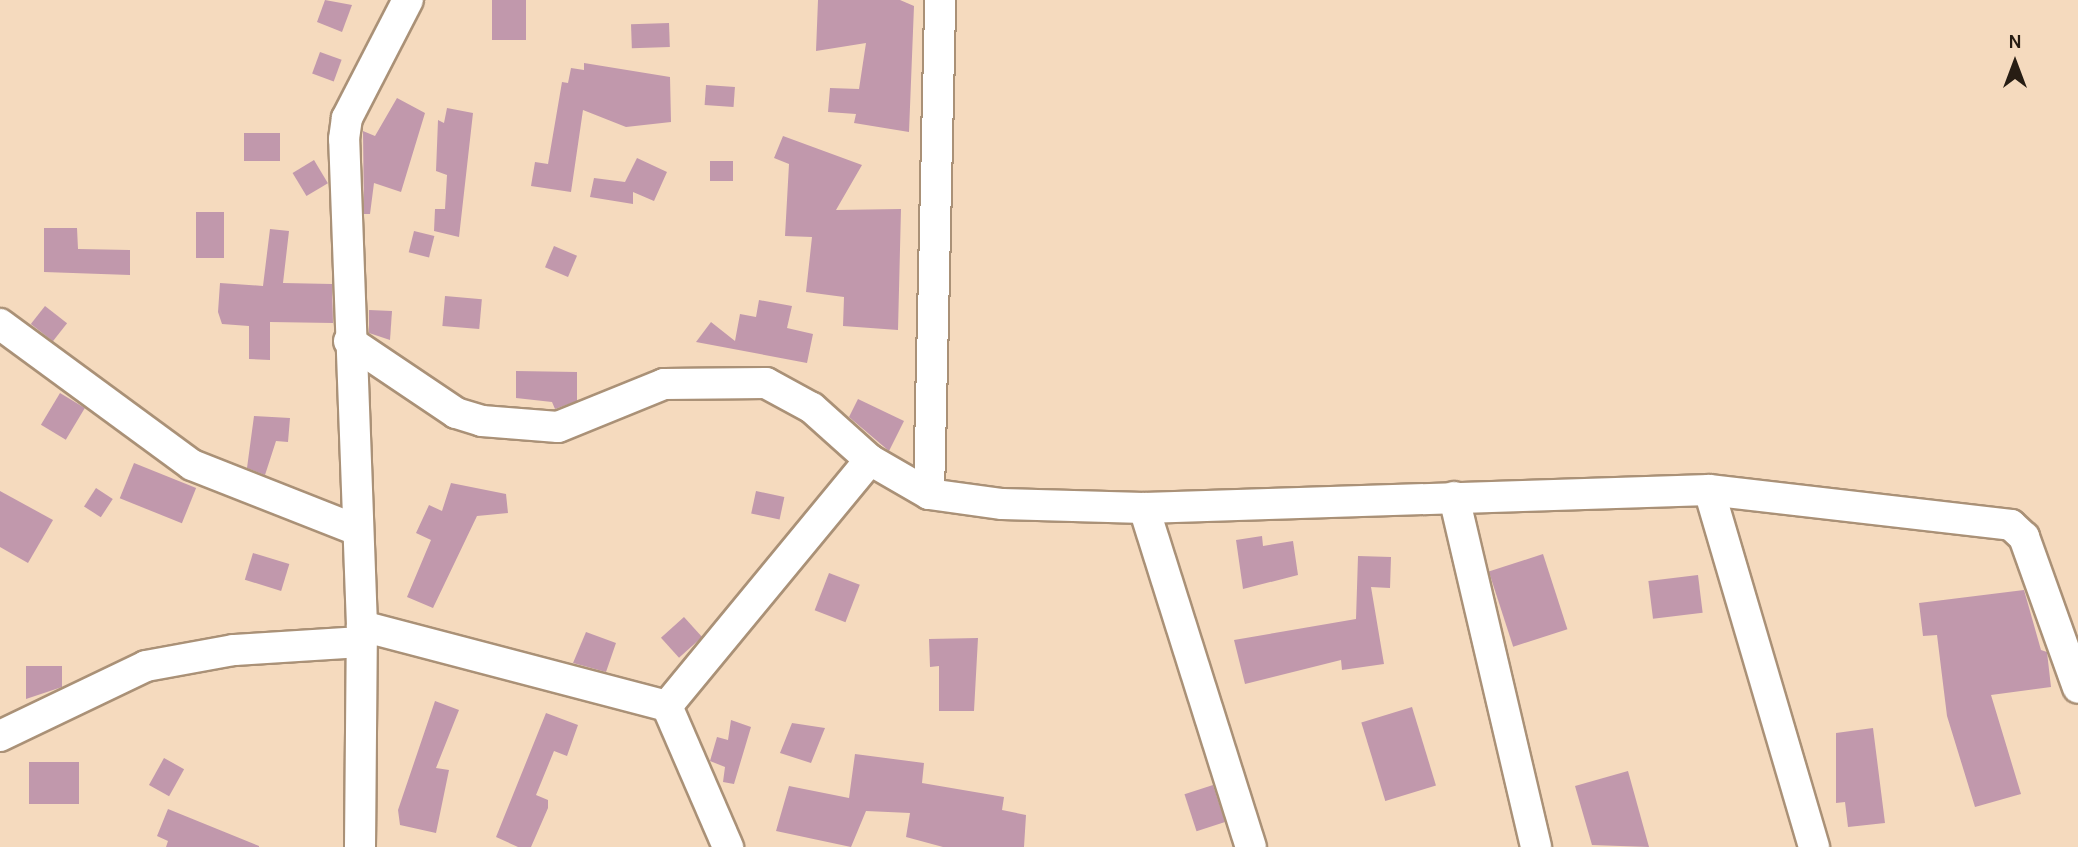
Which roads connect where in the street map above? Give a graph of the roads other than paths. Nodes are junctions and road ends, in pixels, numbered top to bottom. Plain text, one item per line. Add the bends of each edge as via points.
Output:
1 (408, 0) edge
2 (940, 0) edge
3 (0, 324) edge
4 (349, 341) junction
5 (870, 460) junction
6 (1709, 490) junction
7 (929, 494) junction
8 (1454, 497) junction
9 (1144, 508) junction
10 (357, 530) junction
11 (362, 634) junction
12 (2078, 688) edge
13 (667, 706) junction
14 (0, 736) edge
15 (360, 847) edge
16 (727, 847) edge
17 (1251, 847) edge
18 (1535, 847) edge
19 (1814, 847) edge

1 - 4 street via 347,118
2 - 7 street
3 - 10 street via 192,465
4 - 5 street via 456,413 482,421 558,426 664,384 766,383 811,408
4 - 10 street
5 - 7 street
5 - 13 street
6 - 8 street
6 - 12 street via 2011,525 2024,537
6 - 19 street
7 - 9 street via 1002,504
8 - 9 street
8 - 18 street
9 - 17 street
10 - 11 street
11 - 13 street
11 - 14 street via 146,666
11 - 15 street
13 - 16 street

